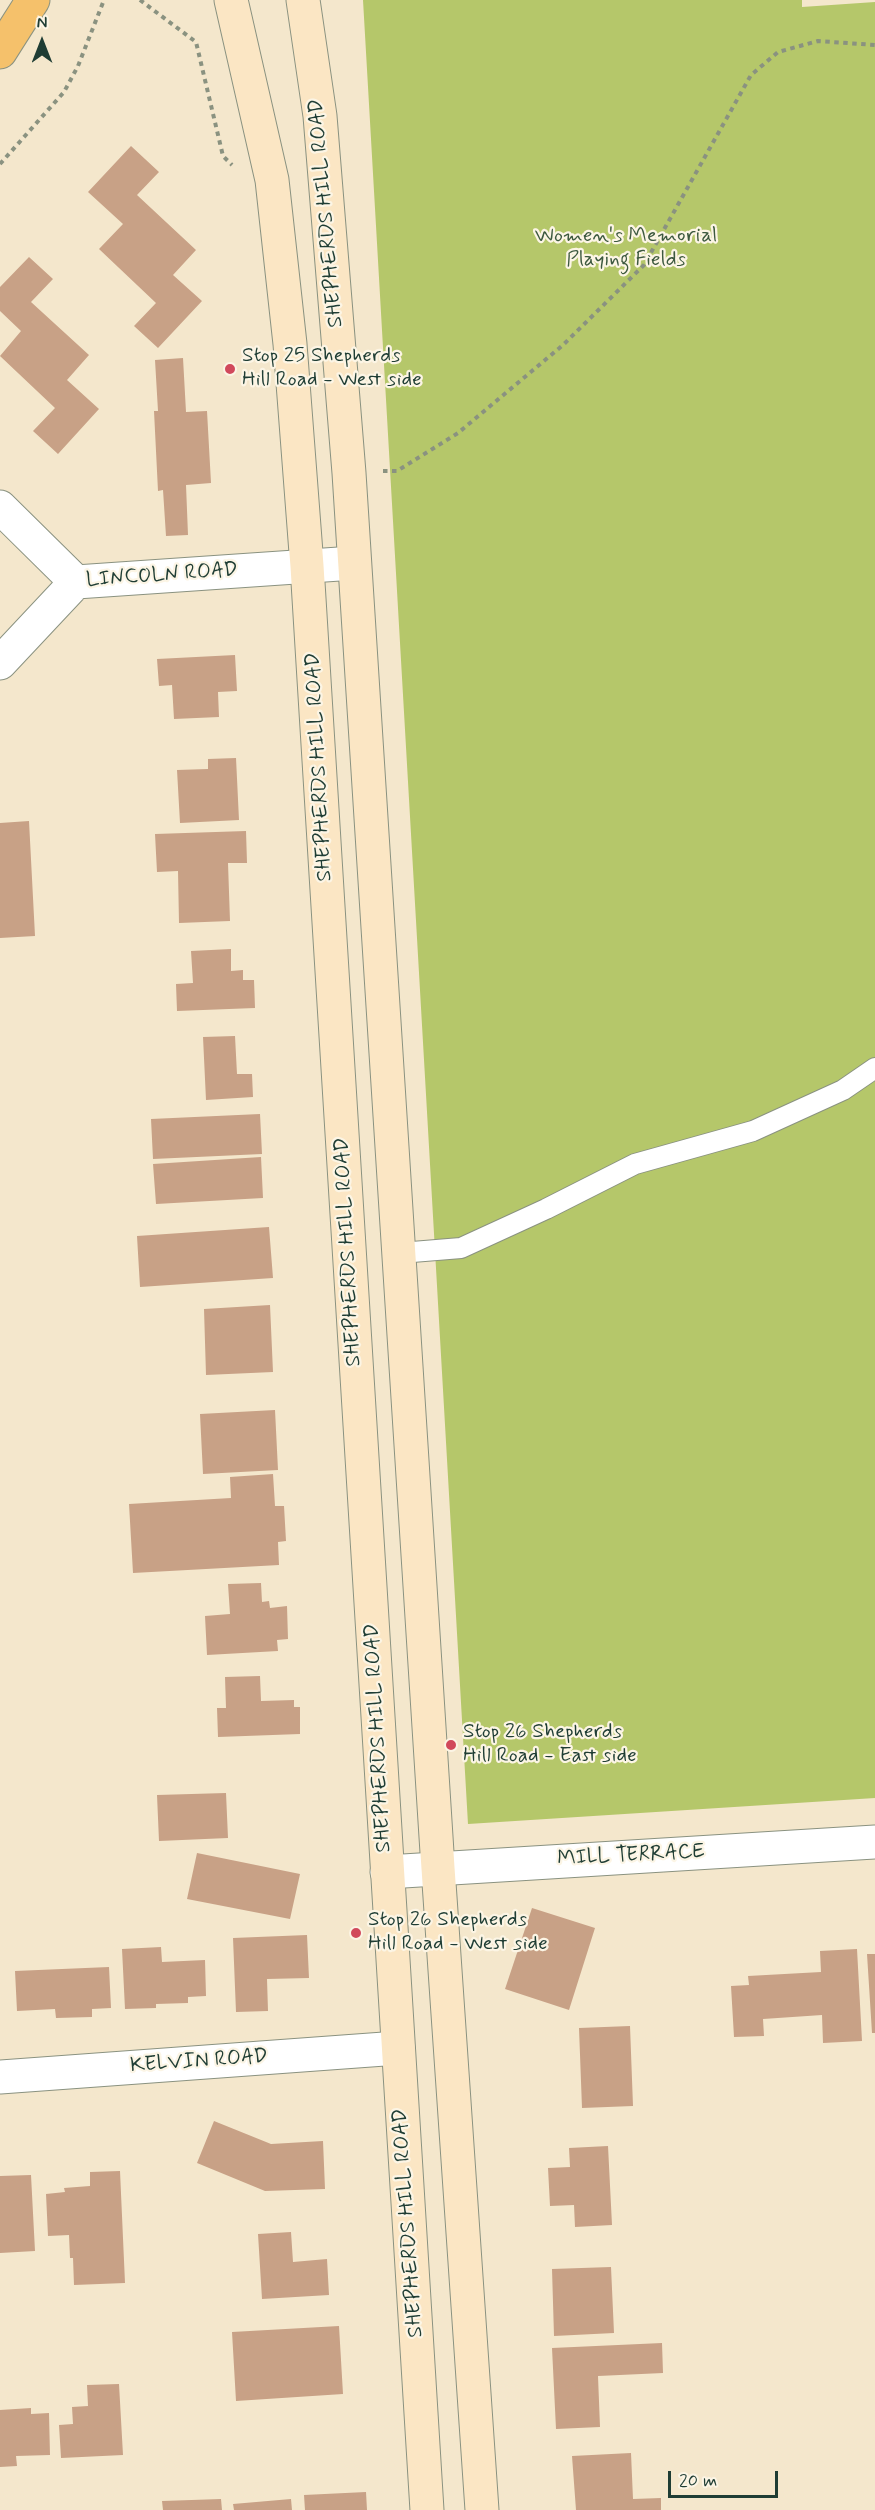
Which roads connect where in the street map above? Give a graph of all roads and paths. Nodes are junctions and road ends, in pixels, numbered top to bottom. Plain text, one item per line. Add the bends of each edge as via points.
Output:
1 (33, 0) edge
2 (104, 0) edge
3 (140, 0) edge
4 (231, 0) edge
5 (303, 0) edge
6 (875, 45) edge
7 (0, 52) edge
8 (0, 164) edge
9 (239, 173) dead end
10 (349, 472) junction
11 (0, 507) edge
12 (354, 563) junction
13 (307, 566) junction
14 (76, 582) junction
15 (0, 663) edge
16 (875, 1068) edge
17 (400, 1253) junction
18 (875, 1842) edge
19 (438, 1869) junction
20 (387, 1872) junction
21 (398, 2048) junction
22 (0, 2077) edge
23 (427, 2510) edge
24 (482, 2510) edge

1 - 7 highway
2 - 8 path via 64,92
3 - 9 path via 196,42 224,156
4 - 13 main road, SHEPHERDS HILL ROAD via 272,180 290,344
5 - 10 main road, SHEPHERDS HILL ROAD via 320,116
6 - 10 path via 818,41 777,52 751,75 644,265 571,337 458,433 397,471
10 - 12 main road, SHEPHERDS HILL ROAD
11 - 14 street, LINCOLN ROAD
12 - 13 street, LINCOLN ROAD
12 - 17 main road, SHEPHERDS HILL ROAD
13 - 14 street, LINCOLN ROAD
13 - 20 main road, SHEPHERDS HILL ROAD
14 - 15 street
16 - 17 lane via 843,1089 753,1131 635,1164 461,1248
17 - 19 main road, SHEPHERDS HILL ROAD
18 - 19 street, MILL TERRACE
19 - 20 street, MILL TERRACE
19 - 24 main road, SHEPHERDS HILL ROAD
20 - 21 main road, SHEPHERDS HILL ROAD
21 - 22 street, KELVIN ROAD
21 - 23 main road, SHEPHERDS HILL ROAD

